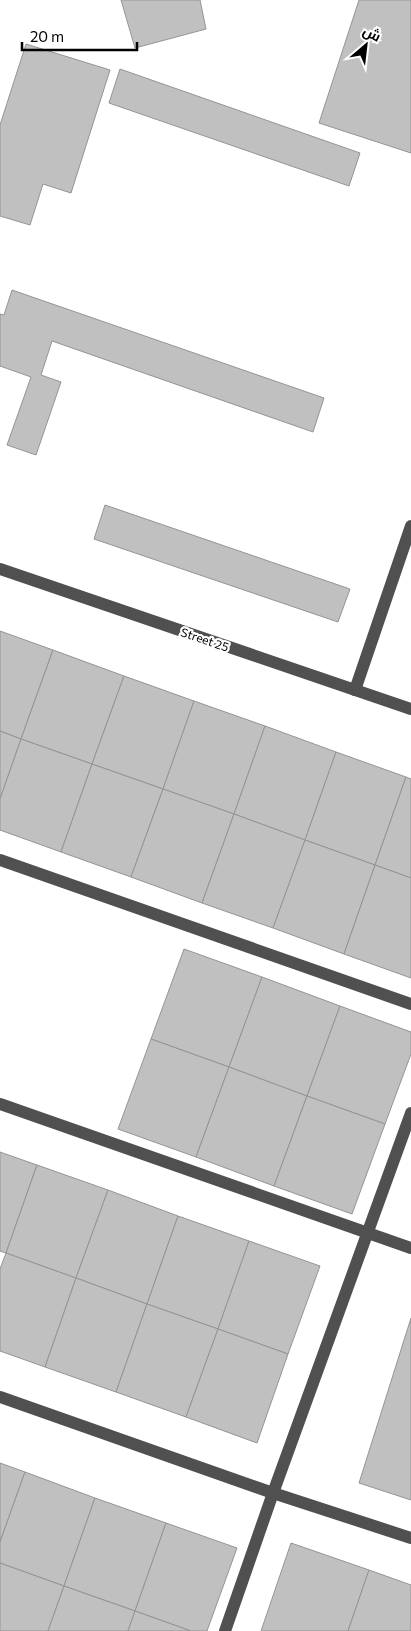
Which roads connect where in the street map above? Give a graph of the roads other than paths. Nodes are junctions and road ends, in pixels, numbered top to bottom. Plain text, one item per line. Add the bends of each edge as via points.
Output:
1 (411, 526) edge
2 (0, 569) edge
3 (355, 690) junction
4 (411, 709) edge
5 (0, 860) edge
6 (411, 1004) edge
7 (0, 1104) edge
8 (411, 1113) edge
9 (369, 1232) junction
10 (411, 1248) edge
11 (0, 1397) edge
12 (273, 1493) junction
13 (411, 1538) edge
14 (225, 1631) edge

1 - 3 street
2 - 3 street, Street 25
3 - 4 street, Street 25
5 - 6 street
7 - 9 street
8 - 9 street
9 - 10 street
9 - 12 street
11 - 12 street
12 - 13 street
12 - 14 street

